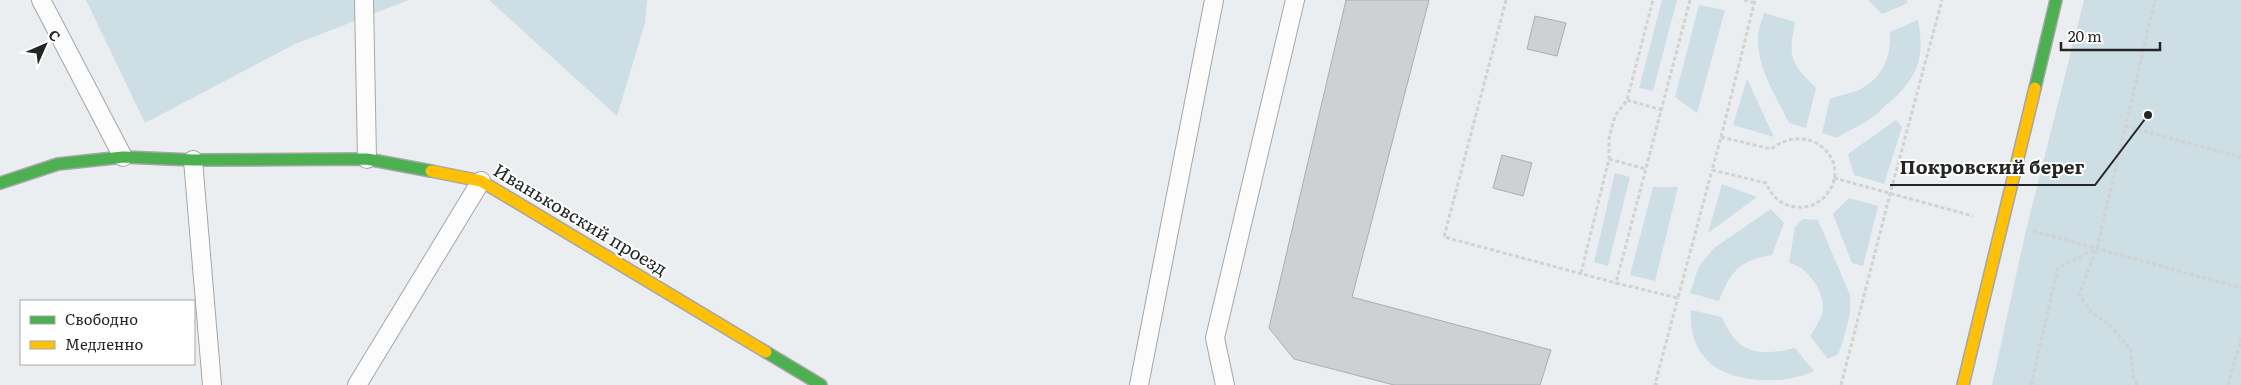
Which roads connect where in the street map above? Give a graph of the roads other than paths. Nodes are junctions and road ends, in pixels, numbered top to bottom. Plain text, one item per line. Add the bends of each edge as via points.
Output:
1 (41, 0) edge
2 (364, 0) edge
3 (1214, 0) edge
4 (1294, 0) edge
5 (2056, 0) edge
6 (122, 157) junction
7 (367, 159) junction
8 (193, 160) junction
9 (481, 180) junction
10 (0, 183) edge
11 (212, 385) edge
12 (357, 385) edge
13 (821, 385) edge
14 (1139, 385) edge
15 (1225, 385) edge
16 (1963, 385) edge

1 - 6 lane
2 - 7 lane
3 - 14 lane
4 - 15 lane via 1215,338
5 - 16 street
6 - 8 street, Иваньковский проезд
6 - 10 street, Иваньковский проезд via 58,164
7 - 8 street, Иваньковский проезд
7 - 9 street, Иваньковский проезд
8 - 11 lane
9 - 12 lane
9 - 13 street, Иваньковский проезд

